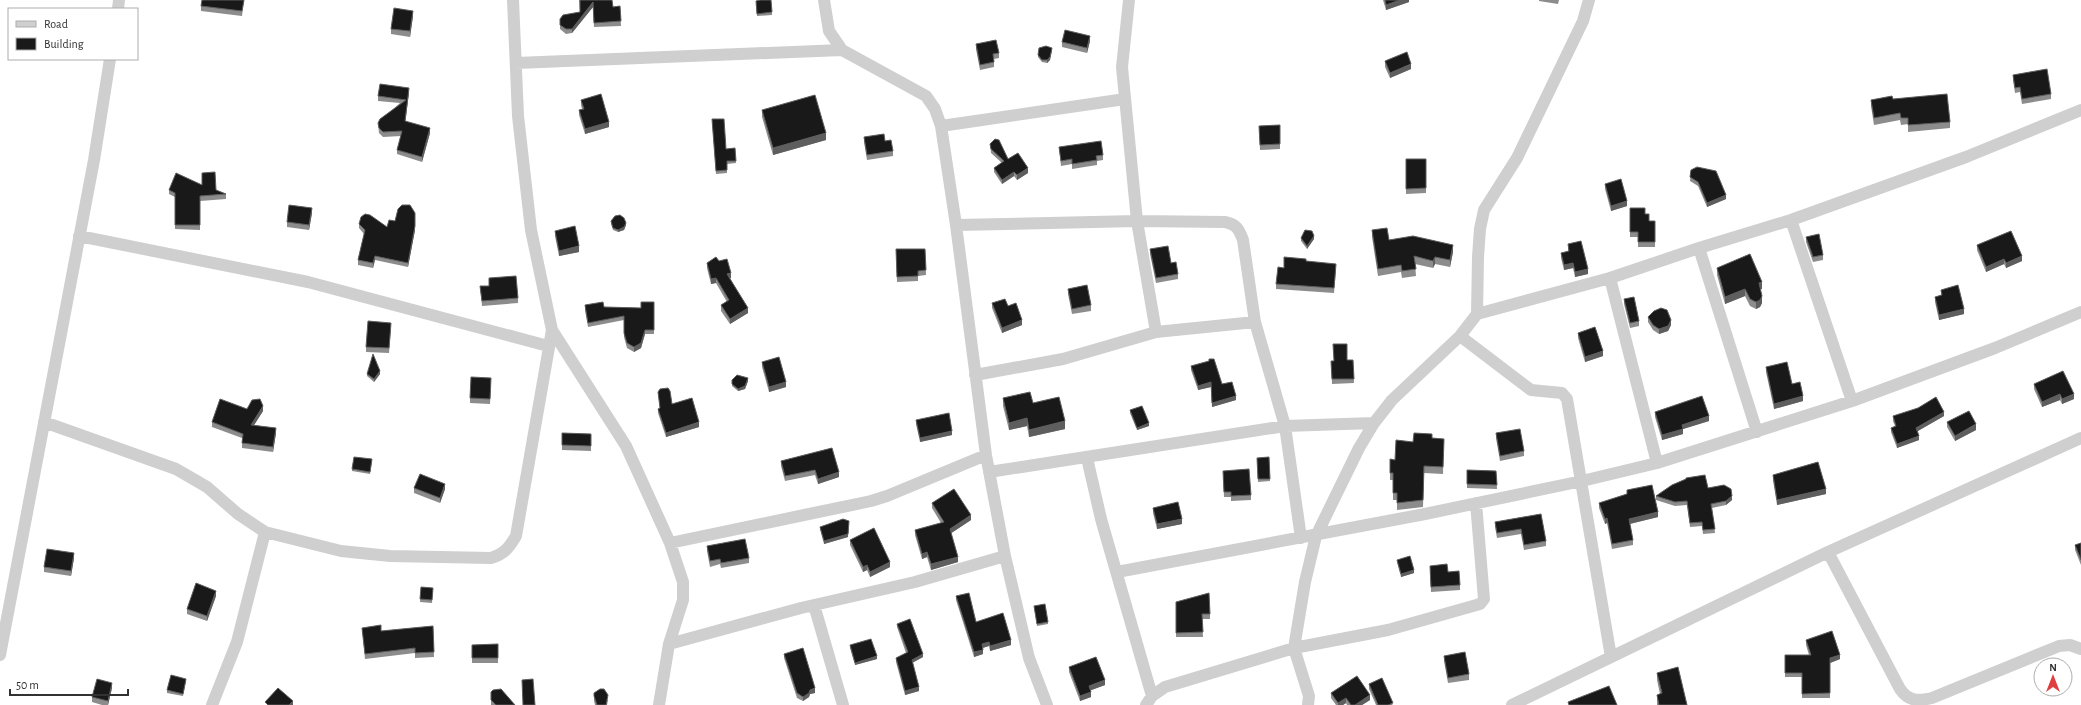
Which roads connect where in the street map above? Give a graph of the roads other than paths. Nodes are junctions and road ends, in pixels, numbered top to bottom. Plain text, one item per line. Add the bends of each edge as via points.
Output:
1 (824, 0) edge
2 (1129, 0) edge
3 (1589, 0) edge
4 (512, 1) edge
5 (842, 50) junction
6 (110, 60) edge
7 (516, 63) junction
8 (1125, 99) junction
9 (2081, 110) edge
10 (941, 126) junction
11 (1791, 220) junction
12 (1137, 221) junction
13 (956, 225) junction
14 (80, 236) junction
15 (1699, 248) junction
16 (1610, 278) junction
17 (2081, 312) edge
18 (1477, 314) junction
19 (1255, 322) junction
20 (552, 330) junction
21 (1156, 332) junction
22 (1460, 336) junction
23 (548, 346) junction
24 (975, 376) junction
25 (1852, 401) junction
26 (44, 422) junction
27 (1374, 423) junction
28 (1285, 426) junction
29 (1757, 432) junction
30 (2081, 438) edge
31 (986, 455) junction
32 (1087, 458) junction
33 (1657, 463) junction
34 (989, 472) junction
35 (1582, 481) junction
36 (1476, 503) junction
37 (265, 532) junction
38 (1316, 536) junction
39 (1301, 538) junction
40 (670, 543) junction
41 (1828, 552) junction
42 (1005, 556) junction
43 (1117, 572) junction
44 (814, 605) junction
45 (669, 644) junction
46 (1294, 648) junction
47 (2081, 649) edge
48 (0, 656) edge
49 (1611, 657) junction
50 (1149, 700) edge
51 (1535, 700) edge
52 (1310, 702) edge
53 (1913, 703) edge
54 (212, 705) edge
55 (659, 705) edge
56 (843, 705) edge
57 (1047, 705) edge
58 (1512, 705) edge

1 - 5 street via 829,31
2 - 8 street via 1122,54
3 - 18 street via 1582,21 1516,158 1484,210 1478,257
4 - 7 street
5 - 7 street
5 - 10 street via 926,96 935,109
6 - 14 street
7 - 20 street via 518,116 530,230
8 - 10 street
8 - 12 street
9 - 11 street via 1966,157
10 - 13 street
11 - 15 street
11 - 25 street
12 - 13 street
12 - 19 street via 1234,224 1240,230 1243,240
12 - 21 street
13 - 24 street
14 - 23 street via 308,282
14 - 26 street
15 - 16 street
15 - 29 street
16 - 18 street
16 - 33 street
17 - 25 street via 1995,348
18 - 22 street
19 - 21 street
19 - 28 street
20 - 23 street
20 - 40 street via 626,446
21 - 24 street via 1063,358
22 - 27 street via 1392,400
22 - 35 street via 1531,390 1562,393 1565,396
23 - 37 street via 516,536 510,547 502,554 491,558 390,556 341,551
24 - 31 street
25 - 29 street
26 - 37 street via 176,469 207,487 238,514
26 - 48 street
27 - 28 street
27 - 38 street
28 - 32 street
28 - 39 street
29 - 33 street
30 - 41 street
31 - 34 street
31 - 40 street via 871,501
32 - 34 street
32 - 43 street
33 - 35 street
34 - 42 street
35 - 36 street
35 - 49 street
36 - 38 street
36 - 46 street via 1484,599 1480,604 1388,630
37 - 54 street via 236,642
38 - 39 street
38 - 46 street
39 - 43 street
40 - 45 street via 683,582 683,600
41 - 49 street
41 - 53 street via 1900,689
42 - 44 street via 915,582
42 - 57 street via 1029,658
43 - 50 street
44 - 45 street
44 - 56 street
45 - 55 street
46 - 50 street via 1165,687
46 - 52 street
47 - 53 street via 2070,644 2059,646 1932,698
49 - 51 street
51 - 58 street

